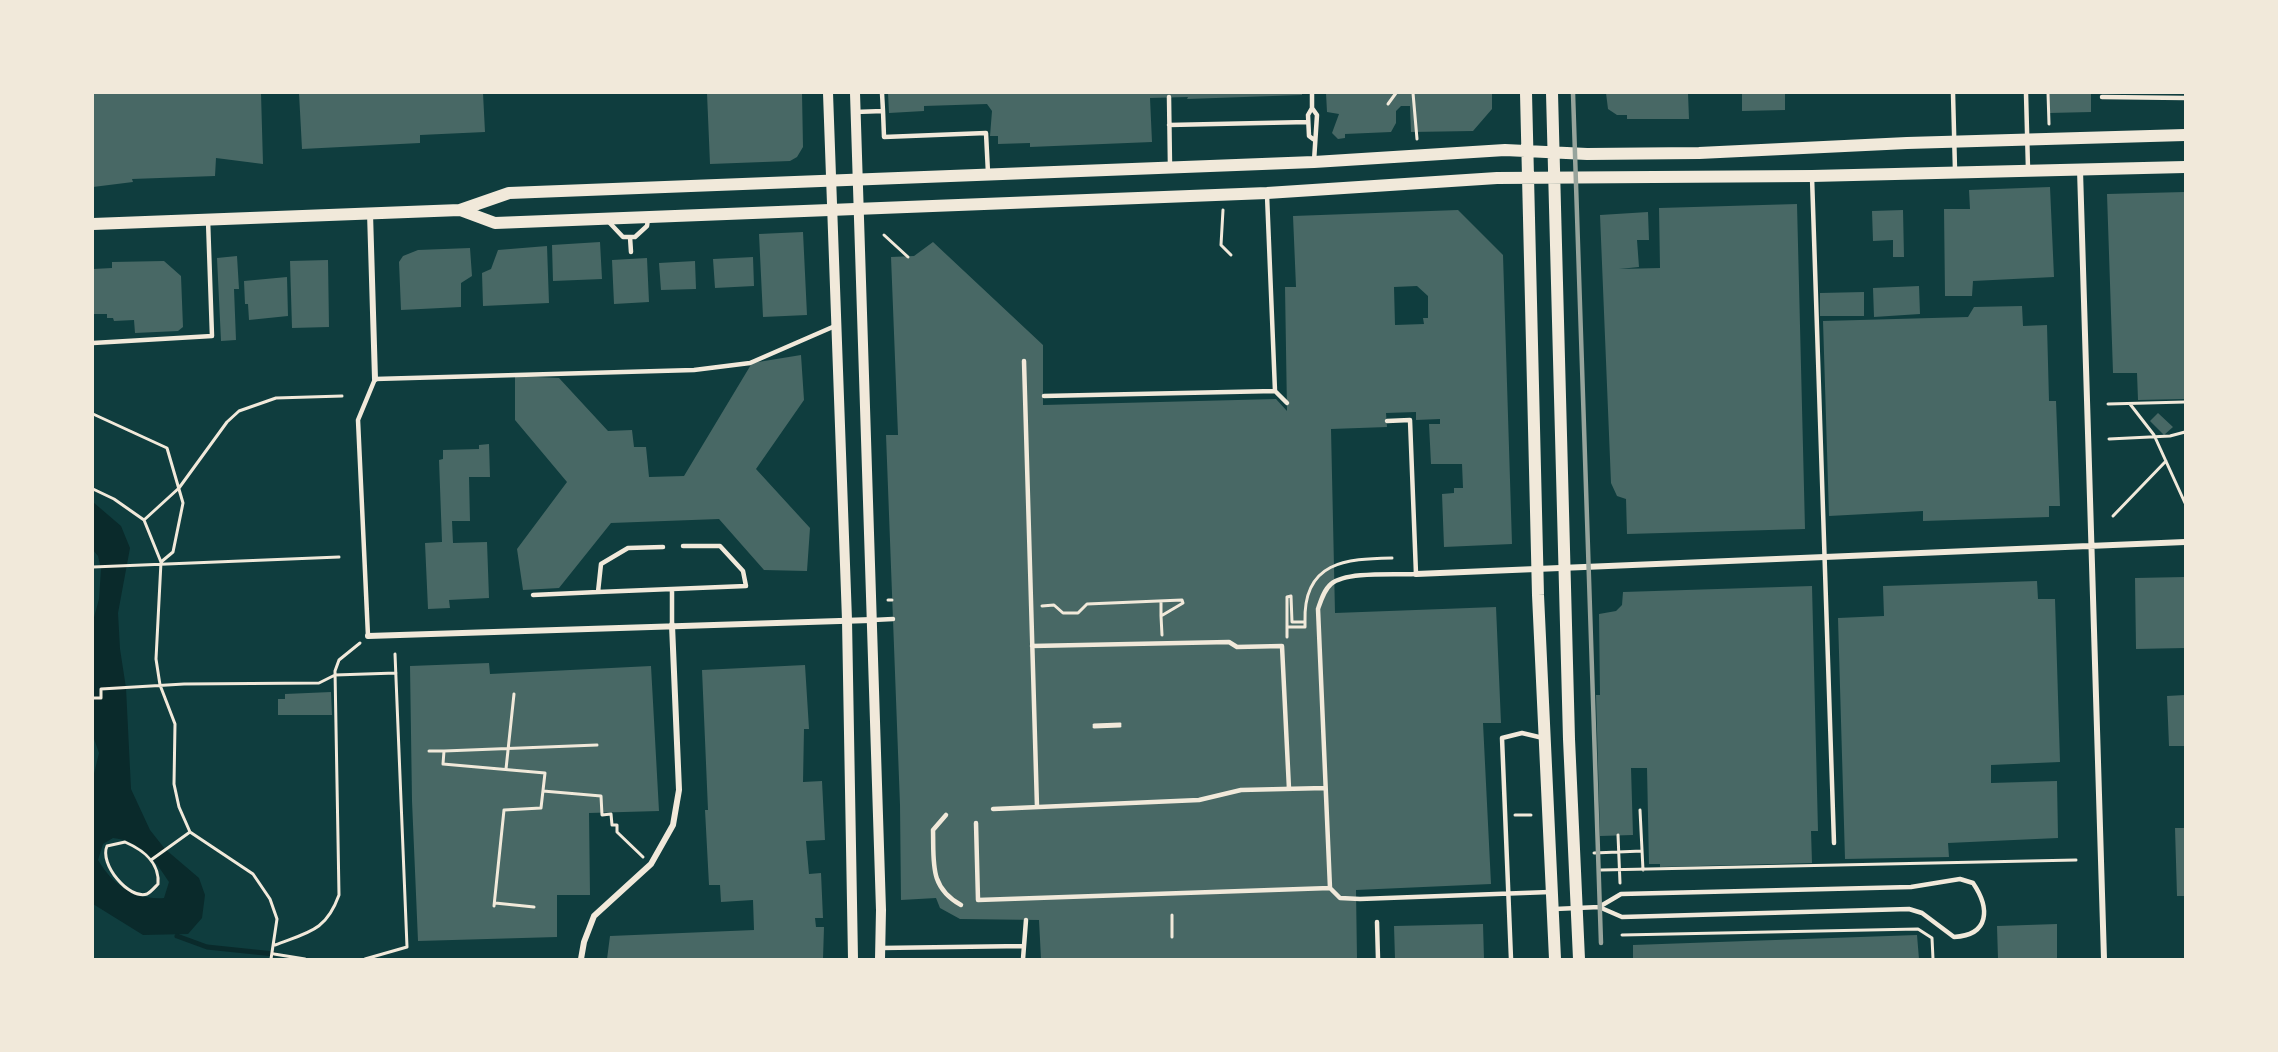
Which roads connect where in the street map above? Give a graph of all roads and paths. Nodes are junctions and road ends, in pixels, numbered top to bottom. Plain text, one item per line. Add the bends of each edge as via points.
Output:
1 (828, 93) edge
2 (855, 93) edge
3 (882, 93) edge
4 (1312, 93) edge
5 (1396, 93) edge
6 (1413, 93) edge
7 (1526, 93) edge
8 (1552, 93) edge
9 (1953, 93) edge
10 (2026, 93) edge
11 (2048, 93) edge
12 (2160, 95) edge
13 (1169, 97) dead end
14 (2102, 97) dead end
15 (2185, 98) edge
16 (1388, 104) dead end
17 (1312, 108) junction
18 (883, 111) junction
19 (855, 112) junction
20 (1308, 122) junction
21 (2049, 124) dead end
22 (1169, 125) junction
23 (2185, 135) edge
24 (1313, 139) junction
25 (1417, 139) dead end
26 (2028, 139) junction
27 (1954, 141) junction
28 (1528, 151) junction
29 (1554, 152) junction
30 (1314, 162) junction
31 (1170, 166) junction
32 (2185, 166) edge
33 (2080, 170) junction
34 (2028, 171) junction
35 (1955, 173) junction
36 (988, 174) junction
37 (1812, 176) junction
38 (1529, 178) junction
39 (857, 179) junction
40 (1554, 179) junction
41 (830, 180) junction
42 (1267, 193) junction
43 (1225, 207) dead end
44 (830, 209) junction
45 (857, 209) junction
46 (460, 210) junction
47 (370, 213) junction
48 (649, 216) junction
49 (606, 218) junction
50 (208, 220) junction
51 (93, 224) edge
52 (884, 236) dead end
53 (630, 237) junction
54 (631, 252) dead end
55 (1231, 255) dead end
56 (908, 257) dead end
57 (836, 326) junction
58 (93, 343) edge
59 (1024, 361) dead end
60 (375, 379) junction
61 (1275, 391) junction
62 (342, 396) dead end
63 (1044, 396) dead end
64 (2185, 402) edge
65 (1287, 403) dead end
66 (2108, 404) dead end
67 (2130, 404) junction
68 (93, 414) edge
69 (1387, 421) dead end
70 (2185, 432) edge
71 (2155, 438) junction
72 (2109, 439) dead end
73 (2166, 461) junction
74 (179, 488) junction
75 (93, 489) edge
76 (2185, 503) edge
77 (2113, 516) dead end
78 (144, 520) junction
79 (2185, 542) edge
80 (2090, 545) junction
81 (683, 546) dead end
82 (663, 547) dead end
83 (339, 557) dead end
84 (1823, 557) junction
85 (161, 562) junction
86 (93, 567) edge
87 (1565, 568) junction
88 (1538, 569) junction
89 (1416, 574) junction
90 (672, 589) junction
91 (597, 592) junction
92 (533, 595) dead end
93 (1161, 601) junction
94 (1031, 606) junction
95 (1161, 616) junction
96 (893, 619) dead end
97 (847, 620) junction
98 (871, 620) junction
99 (1305, 622) dead end
100 (672, 625) junction
101 (1288, 627) dead end
102 (368, 636) junction
103 (1162, 643) junction
104 (1032, 646) junction
105 (395, 654) dead end
106 (396, 673) junction
107 (334, 675) junction
108 (160, 685) junction
109 (514, 694) dead end
110 (93, 698) edge
111 (1120, 725) dead end
112 (1094, 726) dead end
113 (1543, 738) junction
114 (597, 745) dead end
115 (508, 749) junction
116 (444, 751) junction
117 (429, 752) dead end
118 (506, 769) junction
119 (1325, 788) junction
120 (1289, 789) junction
121 (543, 791) junction
122 (1037, 807) junction
123 (993, 809) dead end
124 (1640, 810) dead end
125 (946, 815) dead end
126 (1513, 815) dead end
127 (1531, 815) dead end
128 (976, 823) dead end
129 (190, 832) junction
130 (1618, 835) dead end
131 (1834, 843) dead end
132 (1642, 851) junction
133 (1619, 852) junction
134 (1594, 853) dead end
135 (151, 860) junction
136 (2076, 860) dead end
137 (651, 864) junction
138 (1601, 870) dead end
139 (1643, 870) junction
140 (1620, 871) junction
141 (1620, 883) dead end
142 (1330, 888) junction
143 (1553, 892) junction
144 (1510, 894) junction
145 (961, 905) dead end
146 (534, 907) dead end
147 (1599, 907) junction
148 (1577, 908) junction
149 (1553, 909) junction
150 (1172, 915) dead end
151 (1026, 920) dead end
152 (1377, 922) dead end
153 (1622, 935) dead end
154 (1172, 937) dead end
155 (275, 945) junction
156 (1024, 946) junction
157 (880, 953) edge
158 (274, 954) junction
159 (271, 959) edge
160 (305, 959) edge
161 (367, 959) edge
162 (581, 959) edge
163 (853, 959) edge
164 (1023, 959) edge
165 (1378, 959) edge
166 (1511, 959) edge
167 (1555, 959) edge
168 (1579, 959) edge
169 (1933, 959) edge
170 (2104, 959) edge

1 - 41 street
2 - 19 street
3 - 18 lane
4 - 17 lane
5 - 16 path
6 - 25 path
7 - 28 main road
8 - 29 main road
9 - 27 lane
10 - 26 lane
11 - 21 path
12 - 14 lane
12 - 15 lane
13 - 22 lane
17 - 20 lane
17 - 24 lane via 1317,115 1317,136
18 - 19 lane
18 - 36 lane via 884,137 986,133
19 - 39 street
20 - 22 lane
20 - 24 lane via 1308,136
22 - 31 lane
23 - 26 main road
24 - 30 lane
26 - 27 main road
26 - 34 lane
27 - 29 main road via 1699,153
27 - 35 lane
28 - 29 main road
28 - 30 main road
28 - 38 main road
29 - 40 main road
30 - 31 main road
31 - 36 main road
32 - 33 main road
33 - 34 main road
33 - 80 street
34 - 35 main road
35 - 37 main road
36 - 39 main road
37 - 40 main road
37 - 84 lane
38 - 40 main road
38 - 42 main road
38 - 88 main road
39 - 41 main road
39 - 45 street
40 - 87 main road
41 - 44 street
41 - 46 main road via 509,193
42 - 45 main road
42 - 61 lane
43 - 55 path via 1221,214 1221,245
44 - 45 main road
44 - 48 main road
44 - 57 street
45 - 98 street
46 - 47 main road
46 - 49 main road via 495,223
47 - 50 main road
47 - 60 street
48 - 49 main road
48 - 53 lane via 646,226
49 - 53 lane via 623,237
50 - 51 main road
50 - 58 lane via 212,336
52 - 56 path
53 - 54 lane
57 - 60 lane via 750,363 693,370
57 - 97 street
59 - 94 lane
60 - 102 lane via 358,420
61 - 63 lane
61 - 65 lane
62 - 74 path via 276,398 239,411
64 - 67 path
66 - 67 path
67 - 71 path
68 - 74 path via 167,448
69 - 89 lane via 1410,420
70 - 71 path
71 - 72 path
71 - 73 path
73 - 76 path
73 - 77 path
74 - 78 path
74 - 85 path via 183,503 177,536 173,552
75 - 78 path
78 - 85 path
79 - 80 street
80 - 84 street
80 - 170 street
81 - 90 lane via 720,546 743,571 746,586
82 - 91 lane via 628,548 601,564
83 - 85 path
84 - 87 street
84 - 131 lane
85 - 86 path
85 - 108 path via 156,632
87 - 88 street
87 - 148 main road
88 - 89 street
88 - 113 main road
89 - 119 lane via 1345,577 1332,584 1322,597 1318,609
90 - 91 lane
90 - 100 lane
91 - 92 lane
93 - 94 path via 1087,603 1078,613 1064,613 1054,605
93 - 95 path
93 - 95 path via 1183,603
94 - 104 lane
95 - 103 path
96 - 98 lane
97 - 98 street
97 - 100 street
97 - 163 street
98 - 157 street
99 - 101 path via 1305,627
100 - 102 street
100 - 137 street via 678,808
102 - 107 path via 339,660
103 - 104 lane
103 - 120 lane via 1282,646
104 - 122 lane
105 - 106 path
106 - 107 path
106 - 161 path via 407,947
107 - 108 path via 319,683
107 - 155 path via 339,895 331,916 310,932
108 - 110 path via 101,689 101,698
108 - 129 path via 175,724 174,784
109 - 115 path
111 - 112 path
113 - 143 main road
113 - 144 lane via 1522,733 1502,738 1505,864
114 - 115 path
115 - 116 path
115 - 118 path
116 - 117 path
116 - 118 path via 443,764
118 - 121 path via 545,773
119 - 120 lane
119 - 142 lane
120 - 122 lane via 1241,790 1199,800
121 - 137 path via 601,796 602,814 611,814 617,832
121 - 146 path via 541,808 504,810 495,905
122 - 123 lane
124 - 132 path
125 - 145 lane via 933,831 935,873 946,896
126 - 127 path
128 - 142 lane via 978,900
129 - 135 path
129 - 155 path via 252,874 270,899 278,919
130 - 133 path
132 - 133 path
132 - 139 path
133 - 134 path
133 - 140 path
135 - 135 path via 125,843 107,846 105,851 108,869 140,894 148,893 158,884
136 - 139 path
137 - 162 street via 594,916
138 - 140 path
139 - 140 path
140 - 141 path
142 - 144 lane via 1340,898 1360,899
143 - 144 lane
143 - 149 main road
144 - 166 lane
147 - 147 lane via 1622,917 1909,909 1922,913 1954,937 1969,937 1978,931 1983,920 1983,897 1973,883 1960,879 1911,887 1621,894
147 - 148 lane
148 - 149 lane
148 - 168 main road
149 - 167 main road
150 - 154 path
151 - 156 lane
152 - 165 lane
153 - 169 path via 1918,929 1932,938
155 - 158 path
156 - 157 lane via 924,947
156 - 164 lane
158 - 159 path
158 - 160 path

